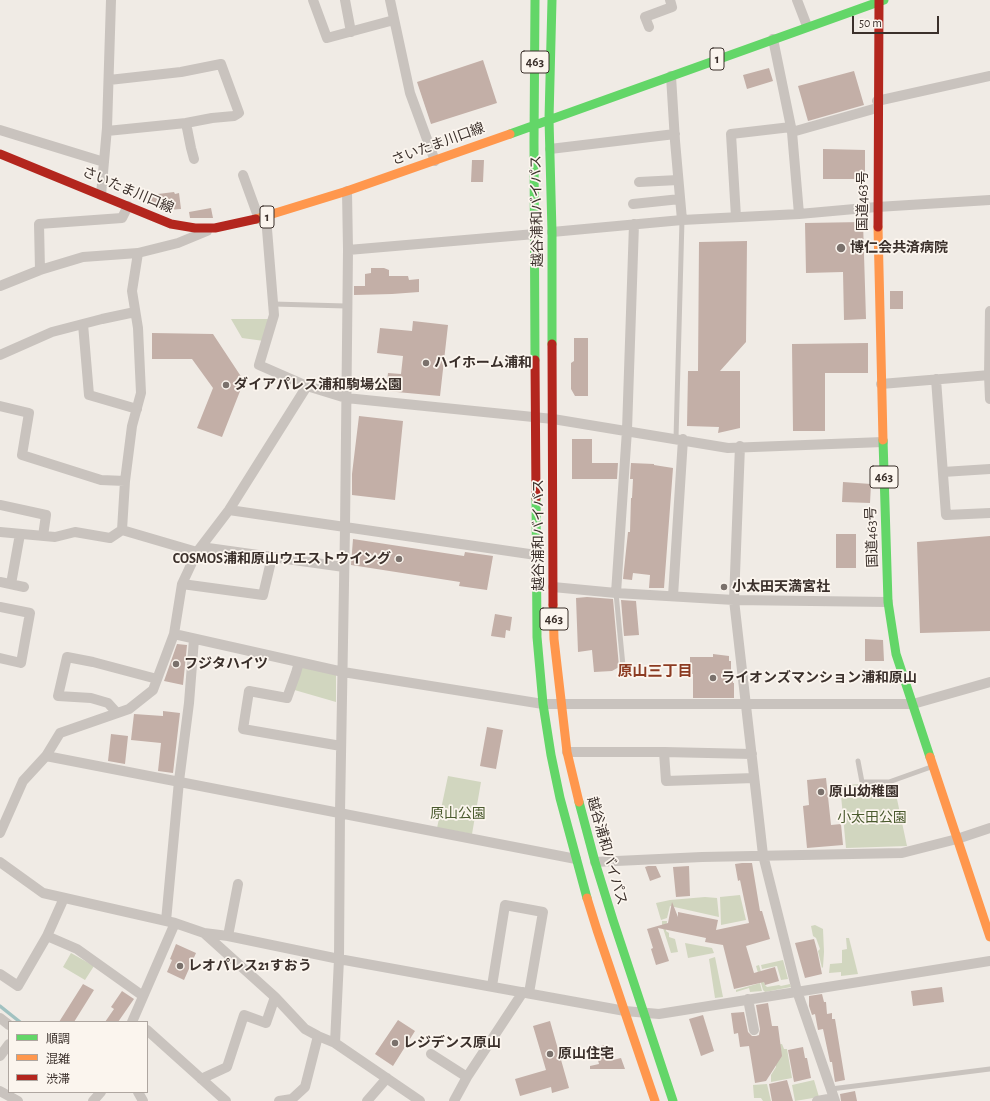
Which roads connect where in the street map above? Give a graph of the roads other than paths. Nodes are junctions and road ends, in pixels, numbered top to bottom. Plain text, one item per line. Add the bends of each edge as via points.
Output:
1 (111, 0) edge
2 (313, 0) edge
3 (345, 0) edge
4 (390, 0) edge
5 (535, 0) edge
6 (552, 0) edge
7 (670, 0) edge
8 (798, 0) edge
9 (881, 1) edge
10 (394, 20) junction
11 (807, 26) junction
12 (649, 28) dead end
13 (351, 32) junction
14 (773, 39) junction
15 (671, 76) junction
16 (990, 76) edge
17 (109, 80) junction
18 (877, 104) junction
19 (549, 119) junction
20 (186, 123) junction
21 (534, 125) junction
22 (0, 130) edge
23 (792, 130) junction
24 (107, 131) junction
25 (674, 134) junction
26 (550, 149) junction
27 (0, 154) edge
28 (194, 159) dead end
29 (435, 161) junction
30 (104, 162) junction
31 (243, 175) dead end
32 (678, 180) junction
33 (639, 182) dead end
34 (347, 191) junction
35 (101, 195) junction
36 (680, 199) junction
37 (990, 200) edge
38 (633, 204) dead end
39 (128, 206) junction
40 (877, 207) junction
41 (799, 214) junction
42 (736, 217) junction
43 (263, 218) junction
44 (682, 220) junction
45 (634, 224) junction
46 (215, 228) junction
47 (552, 232) junction
48 (535, 234) junction
49 (348, 250) junction
50 (138, 253) junction
51 (40, 270) junction
52 (0, 286) edge
53 (273, 304) junction
54 (346, 306) junction
55 (990, 311) edge
56 (135, 312) junction
57 (83, 324) junction
58 (0, 355) edge
59 (989, 375) edge
60 (936, 379) junction
61 (881, 384) junction
62 (307, 386) junction
63 (346, 398) junction
64 (990, 399) edge
65 (0, 406) edge
66 (137, 410) junction
67 (536, 417) junction
68 (553, 419) junction
69 (627, 430) junction
70 (680, 439) junction
71 (883, 442) junction
72 (740, 446) junction
73 (990, 469) edge
74 (943, 472) junction
75 (125, 481) junction
76 (0, 505) edge
77 (229, 510) junction
78 (990, 513) edge
79 (345, 528) junction
80 (122, 530) junction
81 (0, 532) edge
82 (20, 534) junction
83 (43, 536) junction
84 (199, 549) junction
85 (536, 555) junction
86 (272, 557) junction
87 (344, 567) junction
88 (0, 582) edge
89 (11, 584) junction
90 (182, 584) junction
91 (24, 587) dead end
92 (553, 587) junction
93 (616, 593) junction
94 (673, 596) junction
95 (734, 600) junction
96 (888, 602) junction
97 (0, 607) edge
98 (174, 634) junction
99 (194, 639) junction
100 (0, 658) edge
101 (299, 662) junction
102 (623, 666) dead end
103 (342, 672) junction
104 (157, 679) junction
105 (990, 682) edge
106 (544, 704) junction
107 (561, 704) junction
108 (913, 704) junction
109 (746, 705) junction
110 (117, 713) junction
111 (341, 746) junction
112 (567, 752) junction
113 (664, 752) junction
114 (752, 754) junction
115 (46, 756) junction
116 (858, 761) dead end
117 (933, 766) junction
118 (754, 778) junction
119 (179, 781) junction
120 (340, 812) junction
121 (990, 828) edge
122 (0, 833) edge
123 (957, 839) junction
124 (763, 856) junction
125 (576, 859) junction
126 (0, 862) edge
127 (595, 862) junction
128 (238, 884) dead end
129 (64, 898) junction
130 (170, 922) junction
131 (204, 933) junction
132 (47, 936) junction
133 (228, 936) junction
134 (990, 937) edge
135 (339, 959) junction
136 (990, 961) edge
137 (0, 974) edge
138 (492, 986) junction
139 (797, 991) junction
140 (526, 993) junction
141 (143, 996) junction
142 (275, 997) junction
143 (748, 999) junction
144 (625, 1011) junction
145 (644, 1013) junction
146 (0, 1018) edge
147 (135, 1021) edge
148 (8, 1024) edge
149 (754, 1030) dead end
150 (148, 1031) edge
151 (318, 1036) junction
152 (335, 1043) junction
153 (8, 1045) edge
154 (430, 1054) dead end
155 (0, 1056) edge
156 (990, 1069) edge
157 (467, 1077) junction
158 (387, 1078) junction
159 (201, 1079) junction
160 (0, 1091) edge
161 (833, 1096) edge
162 (18, 1101) edge
163 (226, 1101) edge
164 (279, 1101) edge
165 (367, 1101) edge
166 (420, 1101) edge
167 (454, 1101) edge
168 (655, 1101) edge
169 (673, 1101) edge
170 (817, 1101) edge

1 - 17 street
2 - 13 street via 327,38
3 - 13 street
4 - 10 street
5 - 21 main road, 越谷浦和バイパス / 463
6 - 19 main road, 越谷浦和バイパス / 463
7 - 12 street via 672,7 645,17
8 - 11 street
9 - 11 main road, さいたま川口線 / 1
9 - 18 main road, 国道463号 / 463
10 - 13 street
10 - 29 street via 410,93
11 - 14 main road, さいたま川口線 / 1
14 - 15 main road, さいたま川口線 / 1
14 - 23 street
15 - 19 main road, さいたま川口線 / 1
15 - 25 street
16 - 18 street
17 - 20 street via 181,72 221,64 239,113 234,116
17 - 24 street
18 - 23 street
18 - 40 main road, 国道463号 / 463
19 - 21 main road, さいたま川口線 / 1
19 - 26 main road, 越谷浦和バイパス / 463
20 - 24 street
20 - 28 street
21 - 29 main road, さいたま川口線 / 1
21 - 48 main road, 越谷浦和バイパス / 463
22 - 30 street
23 - 41 street
23 - 42 street via 731,134
24 - 30 street
25 - 26 street
25 - 32 street
26 - 47 main road, 越谷浦和バイパス / 463
27 - 35 main road, さいたま川口線 / 1
29 - 34 main road, さいたま川口線 / 1
30 - 35 street
31 - 43 street
32 - 33 street
32 - 36 street
34 - 43 main road, さいたま川口線 / 1
34 - 49 street
35 - 39 main road, さいたま川口線 / 1
36 - 38 street
36 - 44 street
37 - 40 street
39 - 46 main road, さいたま川口線 / 1 via 182,227
39 - 51 street via 122,218 39,224
40 - 41 street
40 - 61 main road, 国道463号 / 463
41 - 42 street
42 - 44 street
43 - 46 main road, さいたま川口線 / 1
43 - 53 street
44 - 45 street
44 - 70 lane
45 - 47 street
45 - 69 street
46 - 50 street via 178,243
47 - 68 main road, 越谷浦和バイパス / 463
48 - 49 street
48 - 67 main road, 越谷浦和バイパス / 463
49 - 54 street
50 - 51 street via 83,257
50 - 56 street via 132,291
51 - 52 street
53 - 54 lane
53 - 62 street via 274,315 259,365
54 - 63 street
55 - 59 street
56 - 57 street
56 - 66 street via 141,394
57 - 58 street via 52,332
57 - 66 street via 89,395
59 - 60 street
59 - 64 street
60 - 61 street
60 - 74 street
61 - 71 main road, 国道463号 / 463
62 - 63 street
62 - 77 street
63 - 67 street
63 - 79 street
65 - 75 street via 29,412 22,455 101,480
66 - 75 street via 132,426
67 - 68 street
67 - 85 main road, 越谷浦和バイパス / 463
68 - 69 street
68 - 92 main road, 越谷浦和バイパス / 463
69 - 70 street
69 - 93 street
70 - 72 street via 728,448
70 - 94 street
71 - 72 street
71 - 96 main road, 国道463号 / 463
72 - 95 street
73 - 74 street
74 - 78 street via 946,515
75 - 80 street
76 - 83 street via 46,515
77 - 79 street
77 - 84 street
79 - 85 street
79 - 87 street
80 - 83 street via 110,538 75,532 55,537
80 - 84 street
81 - 82 street
82 - 83 street
82 - 89 street
84 - 86 street
84 - 90 street
85 - 106 main road, 越谷浦和バイパス / 463 via 537,637
86 - 87 street
86 - 90 street via 263,595
87 - 103 street
88 - 89 street
89 - 91 street
90 - 98 street
92 - 93 street
92 - 107 main road, 越谷浦和バイパス / 463 via 554,640
93 - 94 street
93 - 102 lane
94 - 95 street
95 - 96 street
95 - 109 street
96 - 108 main road, 国道463号 / 463 via 896,654
97 - 100 street via 30,613 21,662
98 - 99 street
98 - 104 street
99 - 101 street
99 - 119 street
101 - 103 street
101 - 111 street via 286,698 249,691 243,729
103 - 106 street
103 - 111 street
104 - 110 street via 153,690 129,709
104 - 110 street via 67,657 58,696 91,698 108,703
105 - 108 street
106 - 107 street
106 - 125 main road, 越谷浦和バイパス / 463 via 550,755
107 - 109 street
107 - 112 main road, 越谷浦和バイパス / 463
108 - 109 street
108 - 117 main road, 国道463号 / 463
109 - 114 street
110 - 115 street via 60,733
111 - 120 street
112 - 113 street
112 - 127 main road, 越谷浦和バイパス / 463
113 - 114 street
113 - 118 street via 666,781
114 - 118 street
115 - 119 street
115 - 122 street via 23,781
116 - 117 lane via 862,782 889,782
117 - 123 main road, 国道463号 / 463
118 - 124 street
119 - 120 street
119 - 130 street
120 - 125 street
120 - 135 street
121 - 123 street
123 - 124 street via 902,853
123 - 134 main road, 国道463号 / 463
124 - 127 street
124 - 139 street
125 - 144 main road, 越谷浦和バイパス / 463
126 - 129 street via 43,893
127 - 145 main road, 越谷浦和バイパス / 463
128 - 133 street
129 - 130 street
129 - 132 street
130 - 131 street
130 - 141 street
131 - 133 street
131 - 142 street
132 - 137 street via 18,986
132 - 141 street via 77,949
133 - 135 street
135 - 138 street
135 - 152 street
136 - 139 street
138 - 140 street
138 - 140 street via 505,905 542,912
139 - 143 street
139 - 161 street
140 - 144 street
140 - 157 street
141 - 147 street
142 - 151 street via 305,1029
142 - 159 street via 266,1023 244,1015 227,1067
143 - 145 street via 659,1014
143 - 149 street
144 - 145 street
144 - 168 main road, 越谷浦和バイパス / 463
145 - 169 main road, 越谷浦和バイパス / 463
146 - 148 street
150 - 159 street
151 - 152 street
151 - 164 street via 305,1086 292,1099
152 - 158 street
153 - 155 street
154 - 157 street
156 - 161 lane
157 - 167 street
158 - 165 street
158 - 166 street
159 - 163 street
160 - 162 street
161 - 170 street

